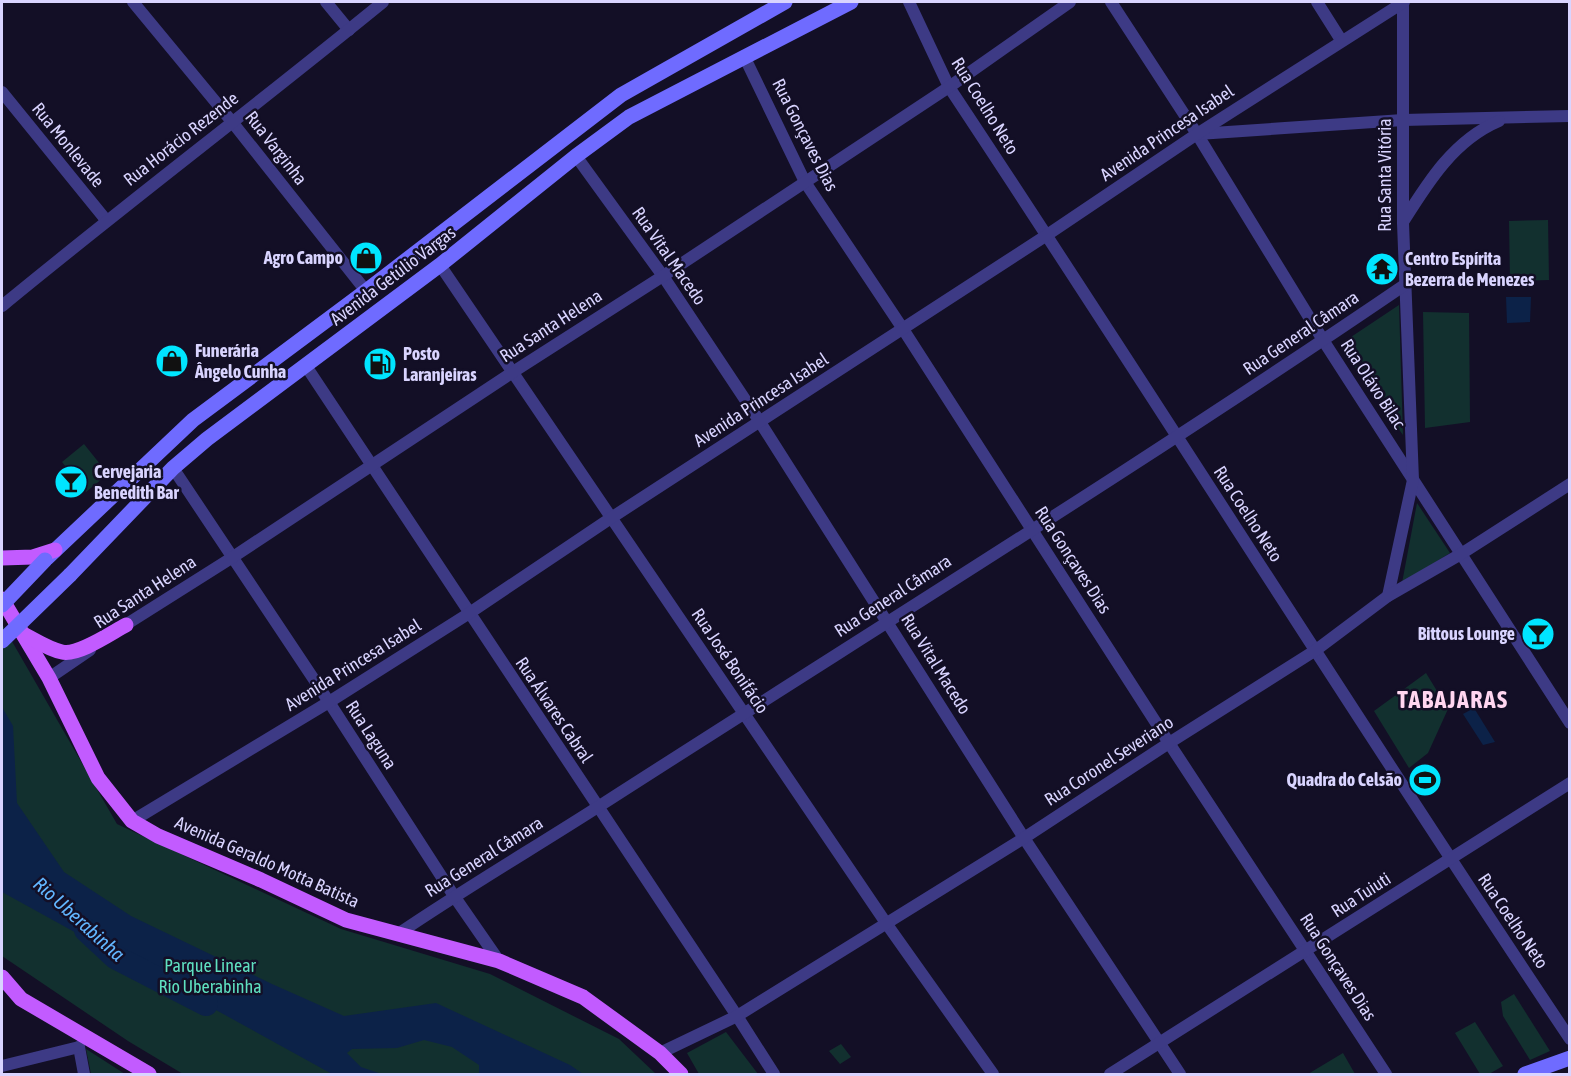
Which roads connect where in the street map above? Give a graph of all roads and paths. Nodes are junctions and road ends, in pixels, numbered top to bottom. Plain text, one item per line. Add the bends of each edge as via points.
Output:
1 (133, 2) edge
2 (327, 2) edge
3 (383, 2) edge
4 (785, 2) edge
5 (851, 2) edge
6 (909, 2) edge
7 (1070, 2) edge
8 (1111, 2) edge
9 (1317, 2) edge
10 (1403, 2) edge
11 (349, 30) junction
12 (1341, 40) junction
13 (744, 56) junction
14 (949, 87) junction
15 (2, 92) edge
16 (621, 95) junction
17 (633, 114) junction
18 (1569, 116) edge
19 (1504, 119) junction
20 (1403, 120) junction
21 (233, 123) junction
22 (1197, 134) junction
23 (576, 156) junction
24 (515, 176) junction
25 (805, 182) junction
26 (531, 193) junction
27 (106, 220) junction
28 (1403, 223) junction
29 (1047, 235) junction
30 (440, 266) junction
31 (663, 276) junction
32 (1406, 284) junction
33 (366, 291) junction
34 (2, 306) edge
35 (903, 329) junction
36 (1323, 340) junction
37 (306, 366) junction
38 (513, 372) junction
39 (193, 420) junction
40 (760, 422) junction
41 (1177, 438) junction
42 (207, 439) junction
43 (372, 465) junction
44 (173, 468) junction
45 (1413, 480) junction
46 (1569, 484) edge
47 (611, 518) junction
48 (1031, 529) junction
49 (1461, 554) junction
50 (50, 555) junction
51 (233, 557) junction
52 (2, 558) edge
53 (1388, 596) junction
54 (2, 599) edge
55 (2, 605) edge
56 (468, 614) junction
57 (887, 621) junction
58 (126, 625) junction
59 (23, 634) junction
60 (2, 641) edge
61 (1317, 650) junction
62 (49, 678) junction
63 (329, 702) junction
64 (743, 713) junction
65 (1569, 723) edge
66 (1169, 743) junction
67 (1569, 783) edge
68 (597, 808) junction
69 (132, 821) junction
70 (1024, 838) junction
71 (1449, 859) junction
72 (454, 896) junction
73 (886, 923) junction
74 (398, 934) junction
75 (1306, 951) junction
76 (499, 961) junction
77 (2, 977) edge
78 (2, 988) edge
79 (21, 999) junction
80 (737, 1016) junction
81 (1569, 1039) edge
82 (81, 1041) junction
83 (1160, 1043) junction
84 (660, 1053) junction
85 (1569, 1058) edge
86 (2, 1066) edge
87 (146, 1073) edge
88 (84, 1074) edge
89 (681, 1074) edge
90 (774, 1074) edge
91 (993, 1074) edge
92 (1110, 1074) edge
93 (1180, 1074) edge
94 (1386, 1074) edge
95 (1525, 1074) edge

1 - 21 street, Rua Varginha
2 - 11 street
3 - 11 street, Rua Horácio Rezende
4 - 16 main road, Avenida Getúlio Vargas
5 - 13 main road, Avenida Getúlio Vargas
6 - 14 street, Rua Coelho Neto
7 - 14 street, Rua Santa Helena
8 - 22 street, Rua Olávo Bilac
9 - 12 street
10 - 12 street, Avenida Princesa Isabel
10 - 20 street, Rua Santa Vitória
11 - 21 street, Rua Horácio Rezende
12 - 22 street, Avenida Princesa Isabel
13 - 17 main road, Avenida Getúlio Vargas
13 - 25 street, Rua Gonçaves Dias
14 - 25 street, Rua Santa Helena
14 - 29 street, Rua Coelho Neto
15 - 27 street, Rua Monlevade
16 - 17 main road
16 - 24 main road, Avenida Getúlio Vargas
17 - 23 main road, Avenida Getúlio Vargas
18 - 19 street
19 - 20 street
19 - 28 street via 1484,128 1457,149 1438,169
20 - 22 street
20 - 28 street, Rua Santa Vitória
21 - 27 street, Rua Horácio Rezende
21 - 33 street, Rua Varginha
22 - 29 street, Avenida Princesa Isabel
22 - 36 street, Rua Olávo Bilac
23 - 26 main road, Avenida Getúlio Vargas
23 - 31 street, Rua Vital Macedo
24 - 26 main road
24 - 33 main road, Avenida Getúlio Vargas
25 - 31 street, Rua Santa Helena
25 - 35 street, Rua Gonçaves Dias
26 - 30 main road, Avenida Getúlio Vargas
27 - 34 street, Rua Horácio Rezende
28 - 32 street, Rua Santa Vitória
29 - 35 street, Avenida Princesa Isabel
29 - 41 street, Rua Coelho Neto
30 - 37 main road, Avenida Getúlio Vargas
30 - 38 street, Rua José Bonifácio
31 - 38 street, Rua Santa Helena
31 - 40 street, Rua Vital Macedo
32 - 36 street, Rua General Câmara
32 - 45 street, Rua Santa Vitória
33 - 39 main road, Avenida Getúlio Vargas
35 - 40 street, Avenida Princesa Isabel
35 - 48 street, Rua Gonçaves Dias
36 - 41 street, Rua General Câmara
36 - 45 street, Rua Olávo Bilac
37 - 42 main road, Avenida Getúlio Vargas
37 - 43 street, Rua Álvares Cabral
38 - 43 street, Rua Santa Helena
38 - 47 street, Rua José Bonifácio
39 - 42 main road
39 - 50 main road, Avenida Getúlio Vargas
40 - 47 street, Avenida Princesa Isabel
40 - 57 street, Rua Vital Macedo
41 - 48 street, Rua General Câmara
41 - 61 street, Rua Coelho Neto
42 - 44 main road, Avenida Getúlio Vargas
43 - 51 street, Rua Santa Helena
43 - 56 street, Rua Álvares Cabral
44 - 51 street, Rua Laguna
44 - 60 main road, Avenida Getúlio Vargas, bridge
45 - 49 street, Rua Olávo Bilac
45 - 53 street, Rua Santa Vitória
46 - 49 street, Rua Coronel Severiano
47 - 56 street, Avenida Princesa Isabel
47 - 64 street, Rua José Bonifácio
48 - 57 street, Rua General Câmara
48 - 66 street, Rua Gonçaves Dias
49 - 53 street, Rua Coronel Severiano
49 - 65 street, Rua Olávo Bilac
50 - 52 main road
50 - 55 main road, Avenida Getúlio Vargas, bridge
51 - 58 street, Rua Santa Helena
51 - 63 street, Rua Laguna
53 - 61 street, Rua Coronel Severiano
54 - 59 main road, Avenida Geraldo Motta Batista
56 - 63 street, Avenida Princesa Isabel
56 - 68 street, Rua Álvares Cabral
57 - 64 street, Rua General Câmara
57 - 70 street, Rua Vital Macedo
58 - 59 main road via 70,652
58 - 62 street, Rua Santa Helena
59 - 62 main road, Avenida Geraldo Motta Batista
61 - 66 street, Rua Coronel Severiano
61 - 71 street, Rua Coelho Neto
62 - 69 main road, Avenida Geraldo Motta Batista via 98,778
63 - 69 street, Avenida Princesa Isabel
63 - 72 street, Rua Laguna
64 - 68 street, Rua General Câmara
64 - 73 street, Rua José Bonifácio
66 - 70 street, Rua Coronel Severiano
66 - 75 street, Rua Gonçaves Dias
67 - 71 street, Rua Tuiuti
68 - 72 street, Rua General Câmara
68 - 80 street, Rua Álvares Cabral
69 - 74 main road, Avenida Geraldo Motta Batista via 346,920
70 - 73 street, Rua Coronel Severiano
70 - 83 street, Rua Vital Macedo
71 - 75 street, Rua Tuiuti
71 - 81 street, Rua Coelho Neto
72 - 74 street, Rua General Câmara
72 - 76 street, Rua Laguna
73 - 80 street, Rua Coronel Severiano
73 - 91 street, Rua José Bonifácio
74 - 76 main road, Avenida Geraldo Motta Batista
75 - 83 street, Rua Tuiuti
75 - 94 street, Rua Gonçaves Dias
76 - 84 main road, Avenida Geraldo Motta Batista via 583,997
77 - 79 main road
78 - 79 main road
79 - 82 main road
80 - 84 street, Rua Coronel Severiano
80 - 90 street, Rua Álvares Cabral
82 - 86 street
82 - 87 main road
82 - 88 street
83 - 92 street, Rua Tuiuti
83 - 93 street, Rua Vital Macedo
84 - 89 main road, Avenida Geraldo Motta Batista
85 - 95 main road

